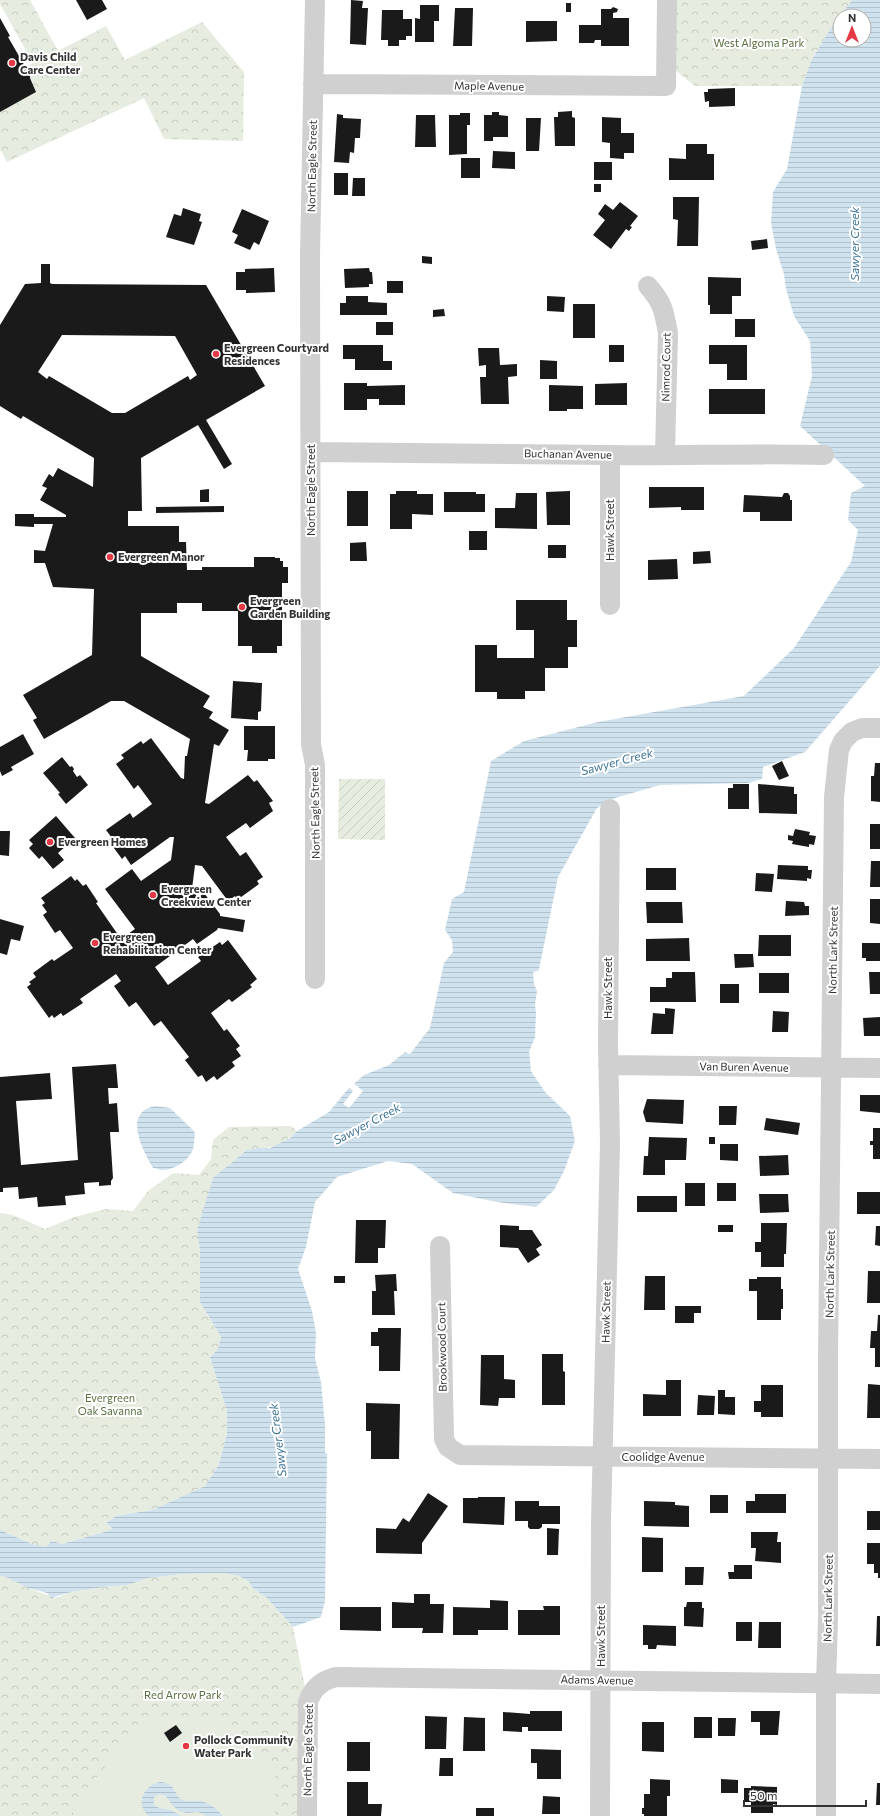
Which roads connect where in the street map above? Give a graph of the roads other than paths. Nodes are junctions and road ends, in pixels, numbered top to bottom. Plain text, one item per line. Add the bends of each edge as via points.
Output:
1 (315, 0) edge
2 (667, 0) edge
3 (313, 84) junction
4 (648, 286) dead end
5 (311, 452) junction
6 (665, 454) junction
7 (610, 455) junction
8 (824, 455) dead end
9 (610, 605) dead end
10 (880, 728) edge
11 (610, 809) dead end
12 (315, 979) dead end
13 (608, 1066) junction
14 (830, 1068) junction
15 (880, 1068) edge
16 (440, 1246) dead end
17 (448, 1447) joint
18 (603, 1457) junction
19 (829, 1458) junction
20 (880, 1459) edge
21 (601, 1680) junction
22 (826, 1683) junction
23 (880, 1684) edge
24 (316, 1686) joint
25 (307, 1816) edge
26 (600, 1816) edge
27 (826, 1816) edge

1 - 3 street, North Eagle Street
2 - 3 street, Maple Avenue via 666,86
3 - 5 street, North Eagle Street via 310,255
4 - 6 street, Nimrod Court via 659,298 668,333
5 - 7 street, Buchanan Avenue
5 - 12 street, North Eagle Street via 311,744 315,765
6 - 7 street, Buchanan Avenue
6 - 8 street, Buchanan Avenue
7 - 9 street, Hawk Street
10 - 14 street, North Lark Street via 862,728 848,735 839,750 834,797
11 - 13 street, Hawk Street
13 - 14 street, Van Buren Avenue
13 - 18 street, Hawk Street via 610,1143
14 - 15 street, Van Buren Avenue
14 - 19 street, North Lark Street
16 - 17 street, Brookwood Court via 444,1439
17 - 18 street, Coolidge Avenue via 460,1455
18 - 19 street, Coolidge Avenue
18 - 21 street, Hawk Street
19 - 20 street, Coolidge Avenue
19 - 22 street, North Lark Street
21 - 22 street, Adams Avenue
21 - 24 street, Adams Avenue via 336,1677
21 - 26 street, Hawk Street
22 - 23 street, Adams Avenue
22 - 27 street, North Lark Street
24 - 25 street, North Eagle Street via 308,1702

